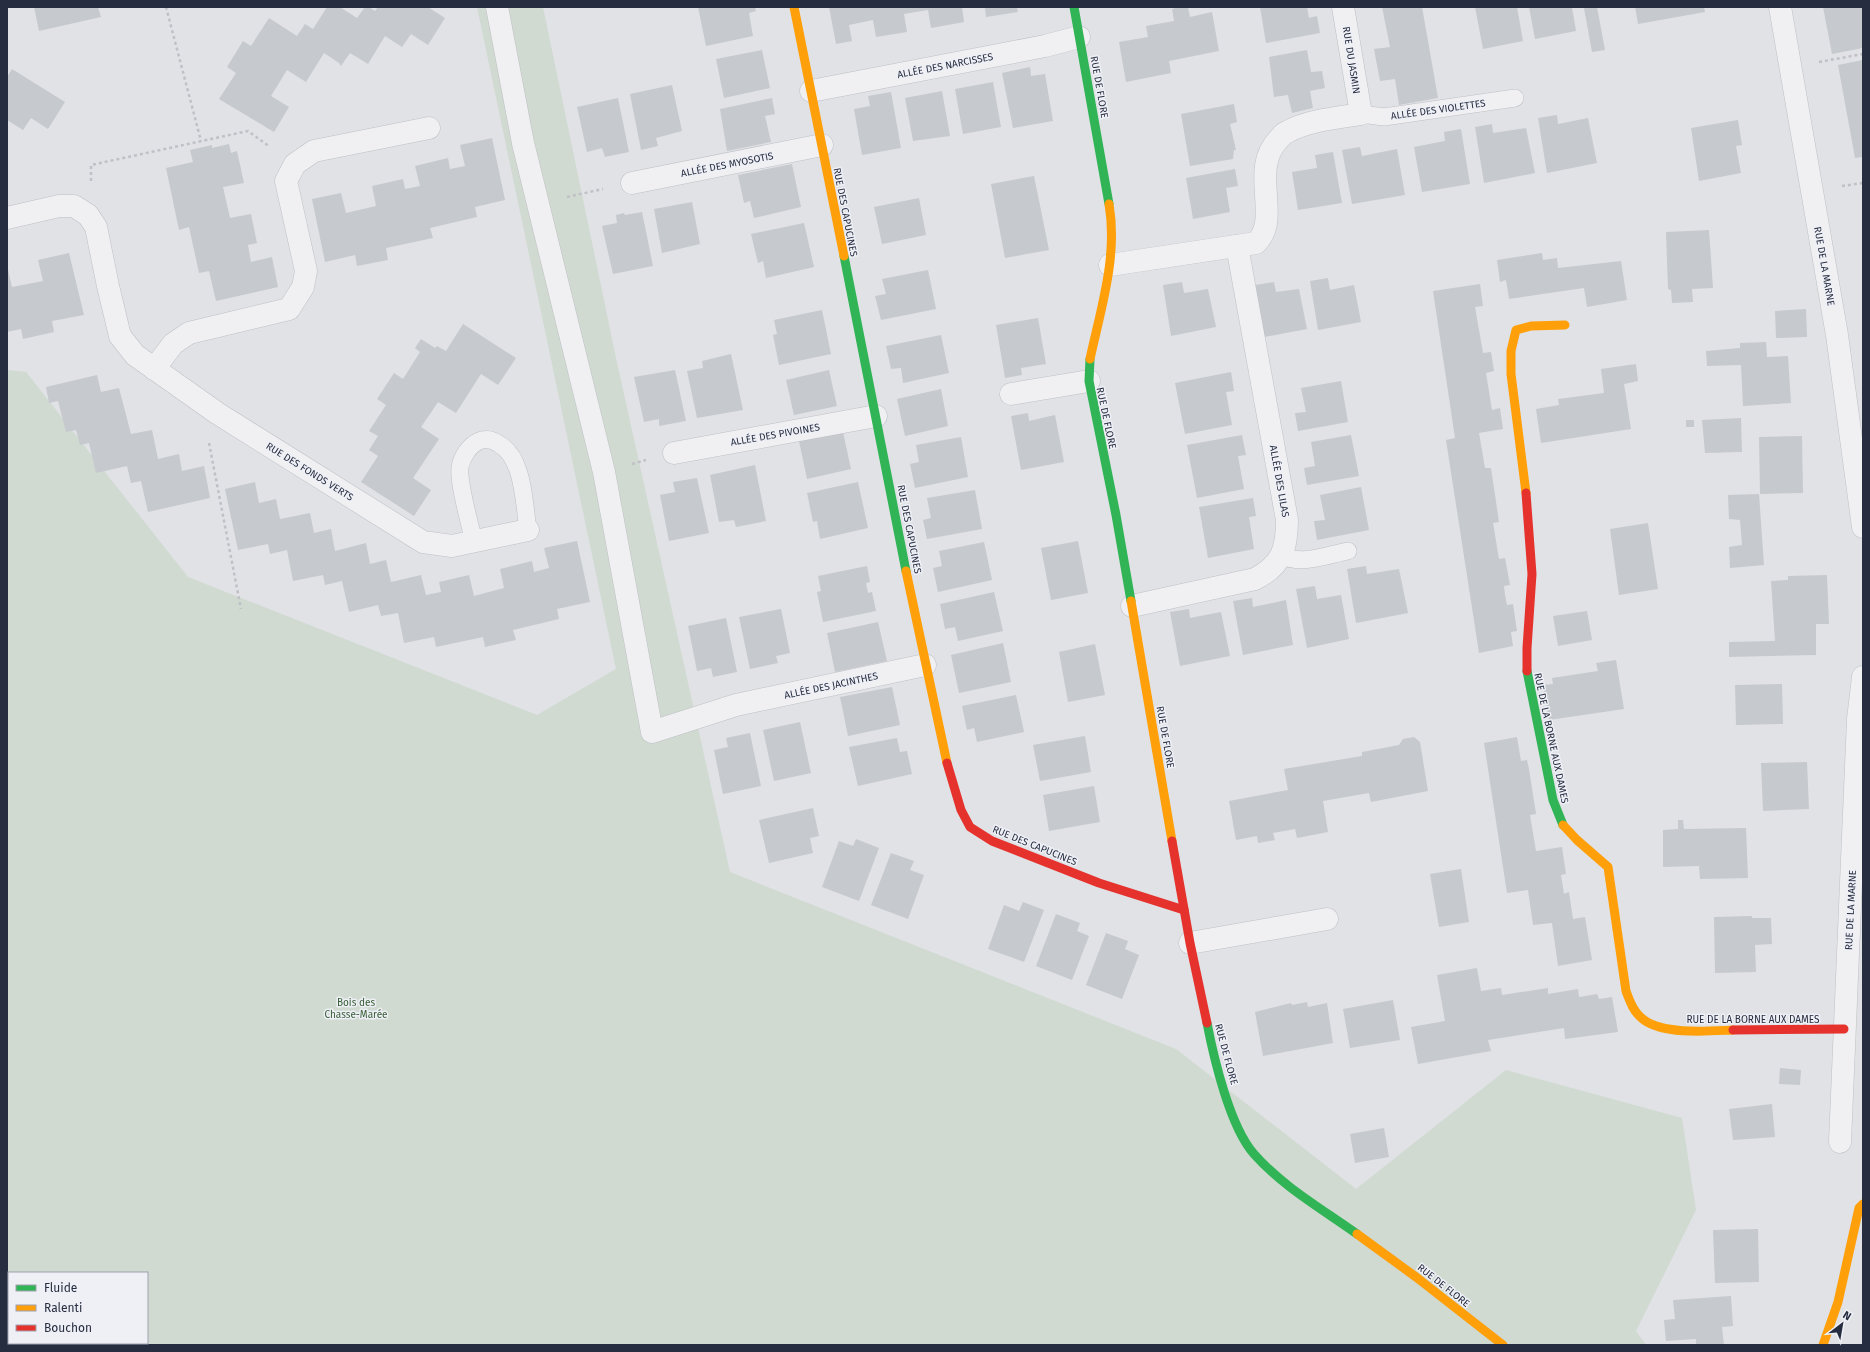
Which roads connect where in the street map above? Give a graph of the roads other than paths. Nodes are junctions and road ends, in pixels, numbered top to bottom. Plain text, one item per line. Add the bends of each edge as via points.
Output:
1 (497, 7) edge
2 (794, 7) edge
3 (1074, 7) edge
4 (1343, 7) edge
5 (1780, 7) edge
6 (1079, 37) junction
7 (811, 91) junction
8 (1515, 98) dead end
9 (1361, 114) junction
10 (429, 128) dead end
11 (822, 145) junction
12 (632, 183) road end
13 (7, 218) edge
14 (1237, 246) junction
15 (1110, 265) junction
16 (1565, 325) dead end
17 (154, 369) junction
18 (1089, 381) junction
19 (1011, 394) dead end
20 (876, 416) junction
21 (674, 453) road end
22 (1863, 527) edge
23 (528, 530) joint
24 (474, 542) junction
25 (1348, 551) dead end
26 (1281, 555) junction
27 (1132, 606) junction
28 (925, 664) junction
29 (1863, 677) edge
30 (1184, 910) junction
31 (1327, 919) dead end
32 (1190, 943) junction
33 (1844, 1029) junction
34 (1840, 1142) dead end
35 (1863, 1204) edge
36 (1504, 1345) edge
37 (1823, 1345) edge

1 - 28 street, ALLÉE DES JACINTHES via 523,143 604,472 652,732 736,705
2 - 7 street, RUE DES CAPUCINES
3 - 6 street, RUE DE FLORE
4 - 9 street, RUE DU JASMIN
5 - 22 street, RUE DE LA MARNE via 1837,335
6 - 7 street, ALLÉE DES NARCISSES via 1045,46
6 - 15 street, RUE DE FLORE via 1110,206
7 - 11 street, RUE DES CAPUCINES
8 - 9 lane, ALLÉE DES VIOLETTES via 1384,117
9 - 14 street via 1306,124 1286,132 1277,141 1268,156 1266,167 1266,230 1256,243
10 - 17 street via 314,151 296,164 286,181 306,271 303,287 289,309 189,334 173,344
11 - 12 street, ALLÉE DES MYOSOTIS
11 - 20 street, RUE DES CAPUCINES
13 - 17 street, RUE DES FONDS VERTS via 59,206 74,206 88,215 96,227 120,336 135,355
14 - 15 street
14 - 26 street, ALLÉE DES LILAS via 1287,520 1287,542
15 - 18 street, RUE DE FLORE via 1089,362
16 - 33 street, RUE DE LA BORNE AUX DAMES via 1532,326 1516,330 1512,338 1510,366 1528,505 1532,574 1525,654 1553,800 1563,824 1577,840 1608,866 1628,996 1632,1007 1644,1020 1661,1027 1693,1031
17 - 24 street, RUE DES FONDS VERTS via 217,413 423,542 452,546
18 - 19 street
18 - 27 street, RUE DE FLORE
20 - 21 street, ALLÉE DES PIVOINES
20 - 28 street, RUE DES CAPUCINES
23 - 24 street, RUE DES FONDS VERTS
23 - 24 lane, RUE DES FONDS VERTS via 515,459 506,448 494,440 483,439 473,444 460,467
25 - 26 lane via 1302,560 1290,560
26 - 27 street, ALLÉE DES LILAS via 1268,572 1254,580
27 - 30 street, RUE DE FLORE
28 - 30 street, RUE DES CAPUCINES via 950,776 970,828 992,841 1099,883
29 - 33 street, RUE DE LA MARNE via 1858,719
30 - 32 street, RUE DE FLORE
31 - 32 street
32 - 36 street, RUE DE FLORE via 1214,1057 1236,1124 1254,1153 1278,1177 1416,1277
33 - 34 street, RUE DE LA MARNE
35 - 37 street via 1859,1208 1838,1302

